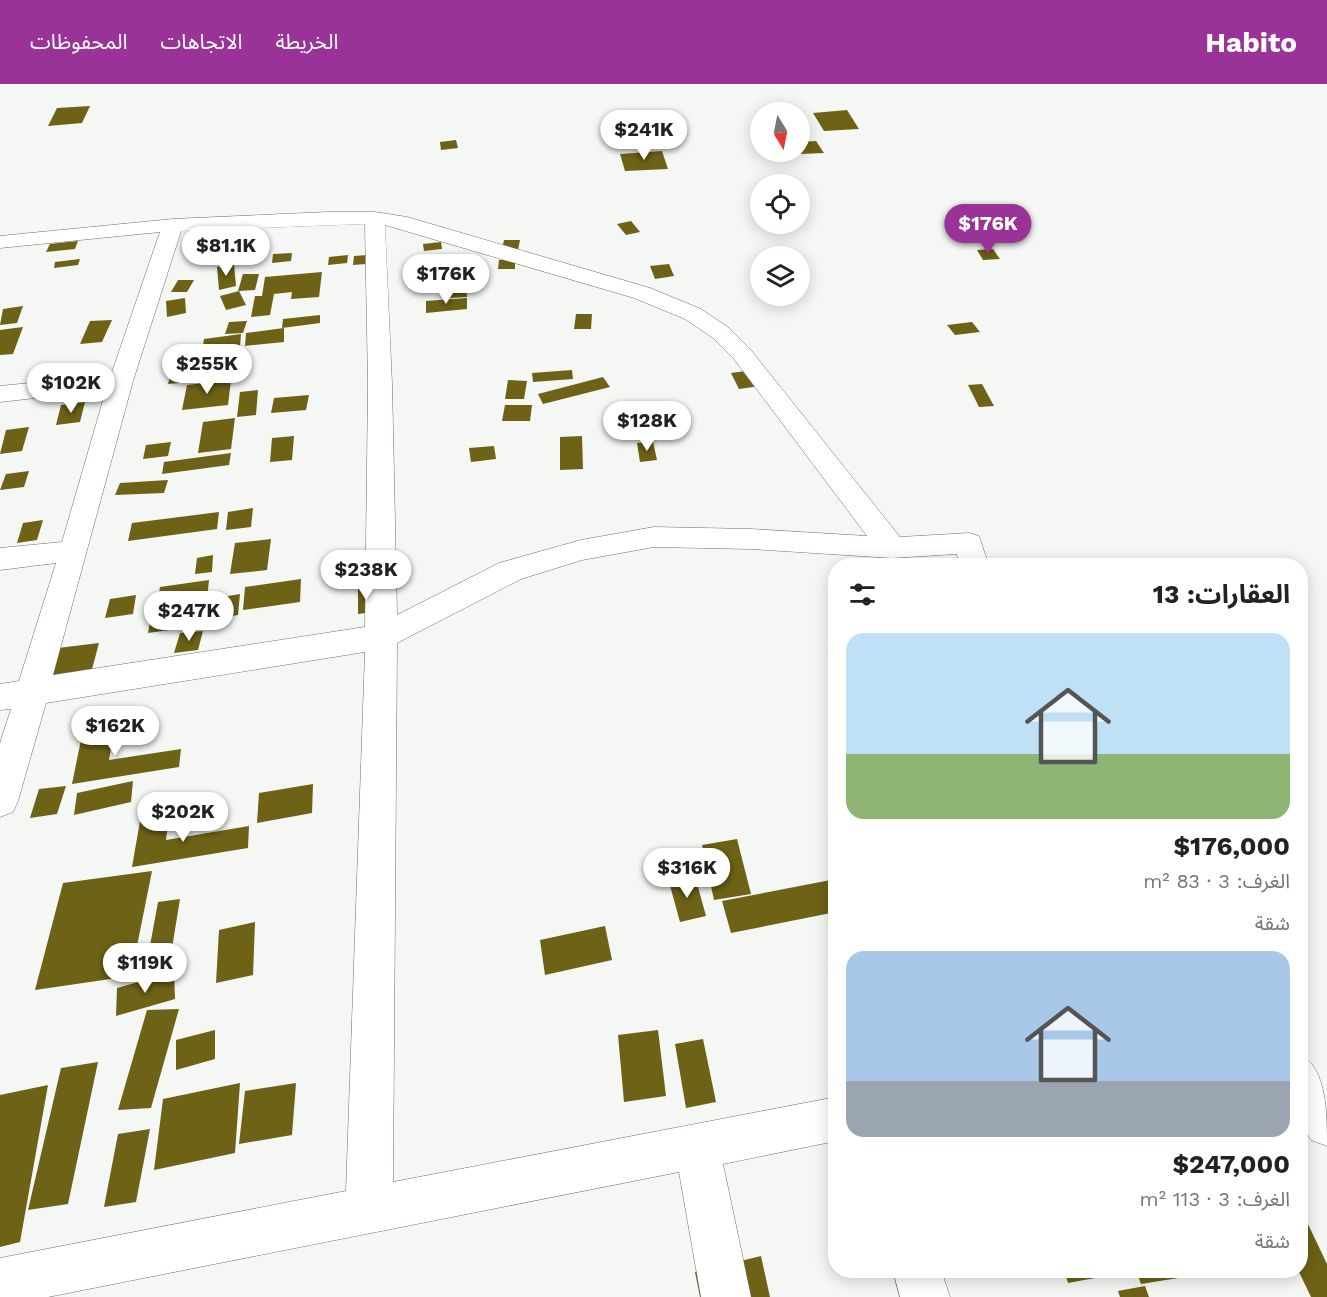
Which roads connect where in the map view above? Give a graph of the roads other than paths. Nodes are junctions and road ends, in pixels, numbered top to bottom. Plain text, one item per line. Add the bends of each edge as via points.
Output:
1 (375, 218) junction
2 (173, 225) junction
3 (0, 242) edge
4 (121, 381) junction
5 (0, 394) edge
6 (892, 548) junction
7 (74, 550) junction
8 (972, 558) edge
9 (0, 559) edge
10 (381, 637) junction
11 (33, 693) junction
12 (0, 697) edge
13 (0, 801) edge
14 (1308, 1090) edge
15 (828, 1120) edge
16 (1327, 1124) edge
17 (697, 1145) junction
18 (369, 1209) junction
19 (919, 1278) edge
20 (0, 1282) edge
21 (726, 1297) edge
22 (925, 1297) edge

1 - 2 street
1 - 6 street via 555,265 693,314 742,354
1 - 10 street
2 - 3 street
2 - 4 street
4 - 5 street
4 - 7 street
6 - 8 street via 969,543
6 - 10 street via 654,537 581,550 510,571
7 - 9 street
7 - 11 street
10 - 11 street
10 - 18 street
11 - 12 street
11 - 13 street
14 - 16 street
15 - 17 street
17 - 18 street
17 - 21 street
18 - 20 street
19 - 22 street

